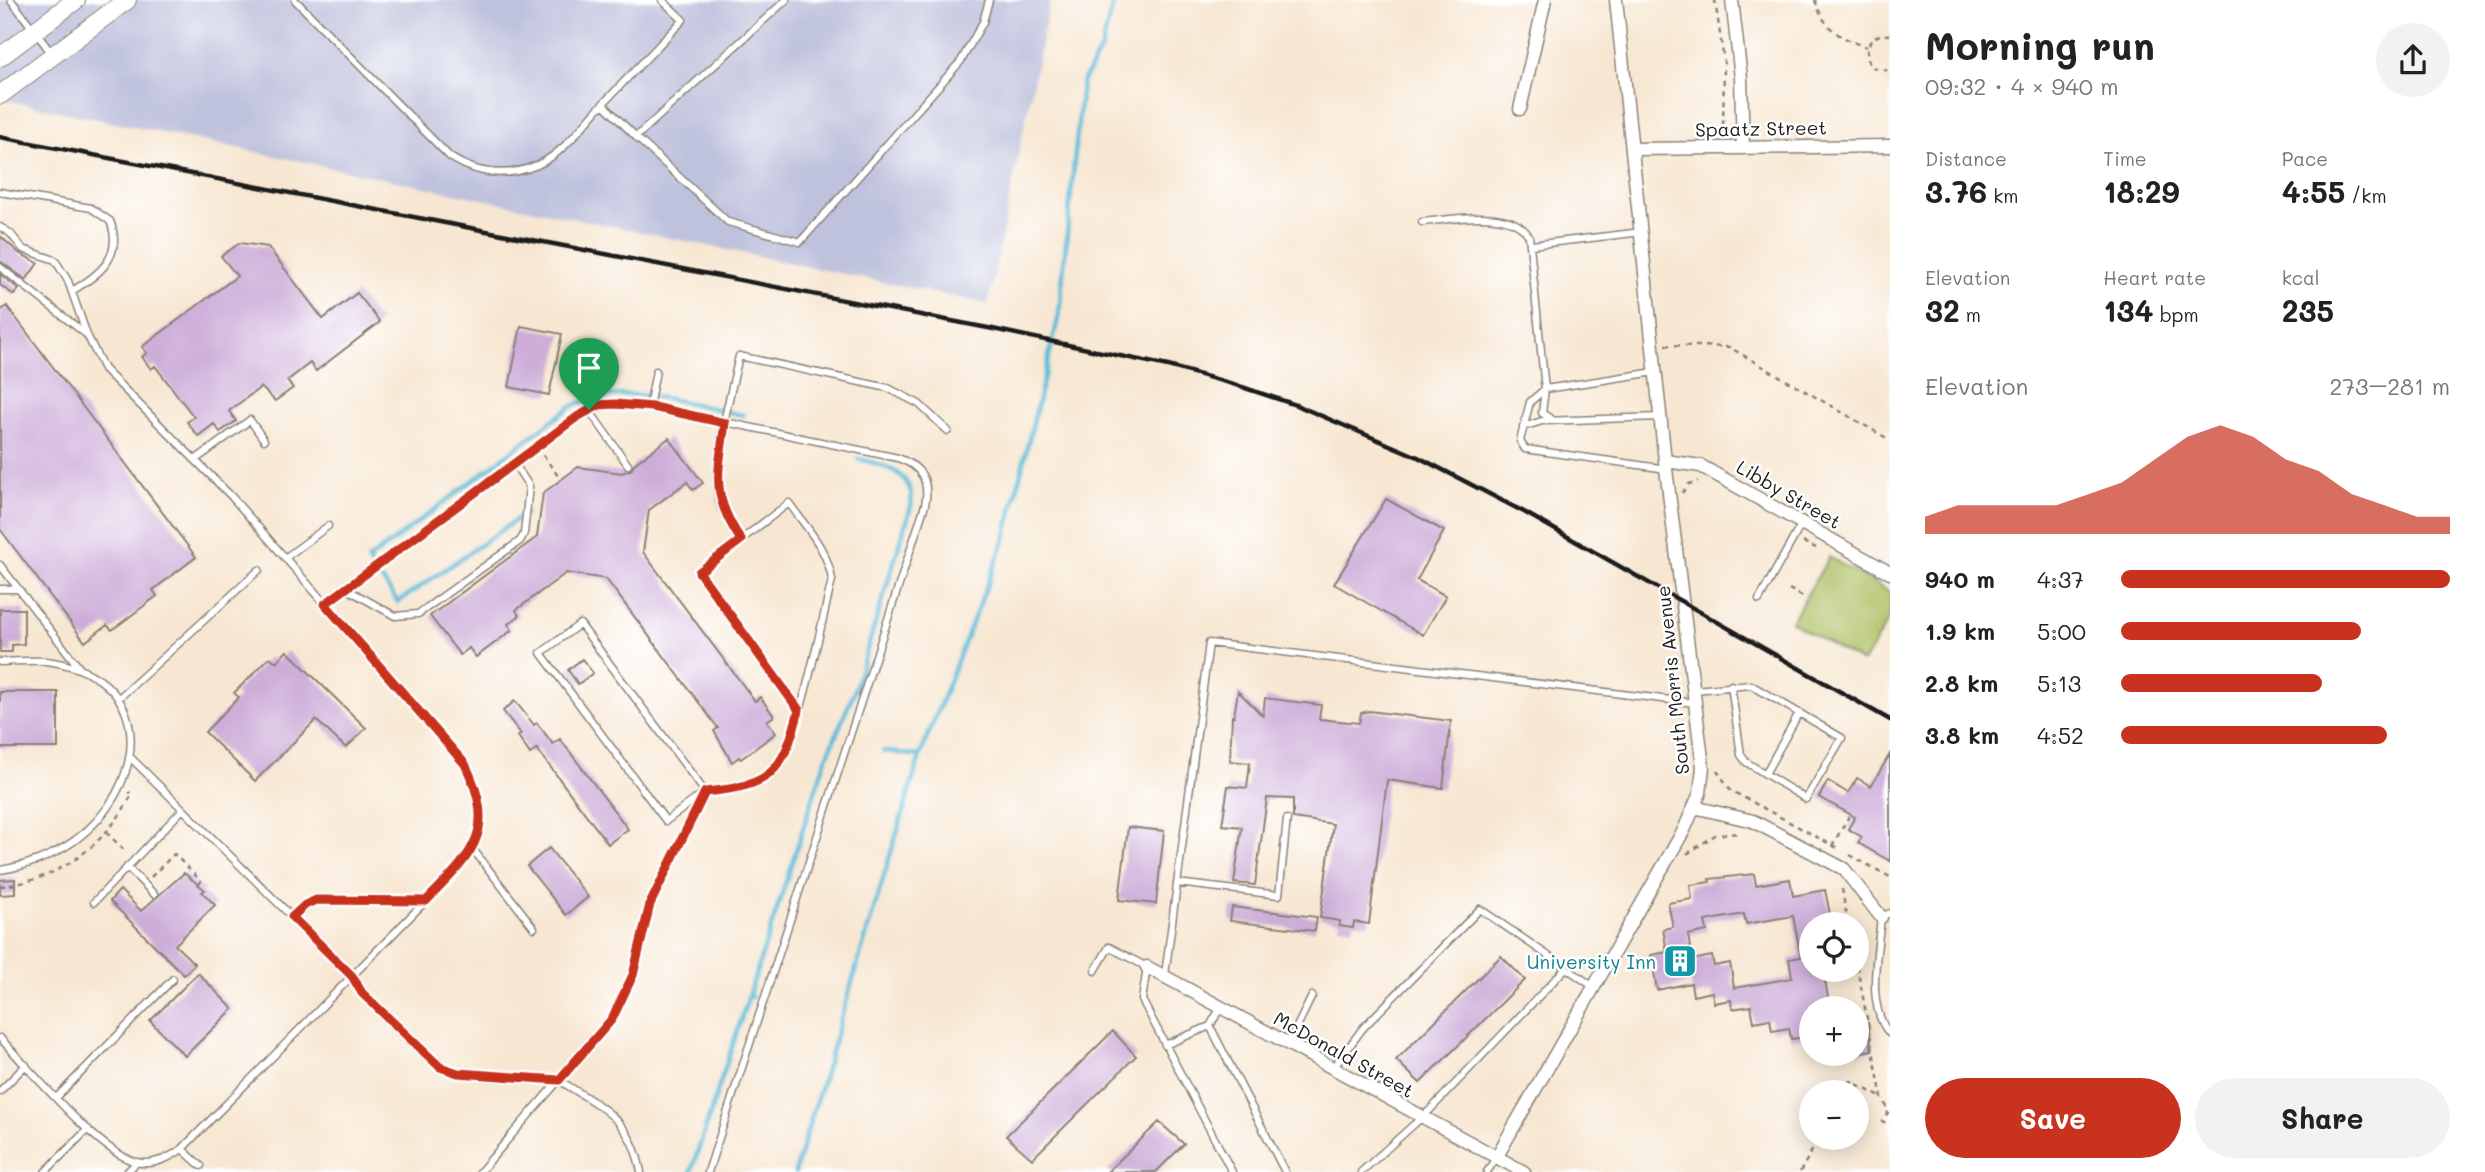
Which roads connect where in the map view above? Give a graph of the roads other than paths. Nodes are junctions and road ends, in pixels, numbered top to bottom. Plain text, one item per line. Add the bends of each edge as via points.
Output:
1 (10, 0) edge
2 (76, 0) edge
3 (127, 0) edge
4 (295, 0) edge
5 (662, 0) edge
6 (786, 0) edge
7 (989, 0) edge
8 (1545, 0) edge
9 (1616, 0) edge
10 (1732, 0) edge
11 (35, 31) junction
12 (54, 56) junction
13 (0, 57) edge
14 (0, 95) edge
15 (603, 104) junction
16 (1520, 109) dead end
17 (636, 137) junction
18 (1890, 146) edge
19 (1742, 148) junction
20 (1633, 149) junction
21 (0, 191) edge
22 (1422, 222) dead end
23 (0, 227) edge
24 (1642, 232) junction
25 (1531, 245) junction
26 (0, 267) edge
27 (72, 291) junction
28 (87, 335) junction
29 (656, 371) dead end
30 (1657, 372) junction
31 (1545, 389) junction
32 (649, 407) junction
33 (589, 410) junction
34 (1662, 417) junction
35 (1554, 421) junction
36 (725, 423) junction
37 (1524, 427) junction
38 (948, 431) dead end
39 (264, 440) dead end
40 (195, 460) junction
41 (514, 463) junction
42 (628, 465) dead end
43 (1666, 465) junction
44 (328, 526) dead end
45 (1799, 529) junction
46 (741, 540) junction
47 (285, 558) junction
48 (0, 565) edge
49 (260, 570) dead end
50 (1890, 573) edge
51 (345, 588) junction
52 (0, 589) edge
53 (19, 589) junction
54 (1759, 600) dead end
55 (325, 604) junction
56 (0, 662) edge
57 (82, 671) junction
58 (1731, 685) junction
59 (1695, 696) junction
60 (119, 698) junction
61 (799, 710) junction
62 (1799, 713) junction
63 (130, 757) junction
64 (1765, 774) junction
65 (705, 792) junction
66 (1695, 807) junction
67 (183, 809) junction
68 (1287, 820) dead end
69 (472, 848) junction
70 (127, 867) junction
71 (0, 870) edge
72 (1177, 883) junction
73 (154, 894) dead end
74 (426, 901) junction
75 (94, 902) dead end
76 (1885, 915) edge
77 (292, 917) junction
78 (534, 928) dead end
79 (1147, 967) junction
80 (1565, 969) junction
81 (1095, 971) dead end
82 (1165, 975) junction
83 (352, 976) junction
84 (173, 979) dead end
85 (1594, 987) junction
86 (1312, 996) dead end
87 (1221, 1007) junction
88 (1210, 1026) junction
89 (1890, 1034) edge
90 (0, 1038) edge
91 (1165, 1045) junction
92 (1288, 1045) junction
93 (26, 1065) junction
94 (1332, 1070) junction
95 (559, 1080) junction
96 (0, 1091) edge
97 (57, 1097) junction
98 (1421, 1118) junction
99 (89, 1129) junction
100 (181, 1149) junction
101 (1497, 1156) junction
102 (136, 1162) junction
103 (201, 1166) dead end
104 (46, 1172) edge
105 (127, 1172) edge
106 (480, 1172) edge
107 (641, 1172) edge
108 (708, 1172) edge
109 (1232, 1172) edge
110 (1284, 1172) edge
111 (1361, 1172) edge
112 (1487, 1172) edge
113 (1524, 1172) edge

1 - 11 lane
2 - 11 main road
3 - 12 main road
4 - 15 lane via 431,139 470,170 512,173 540,164
5 - 15 lane via 683,20
6 - 17 lane
7 - 17 lane via 983,22 961,61 800,242 728,222
8 - 16 street
9 - 20 street, South Morris Avenue
10 - 19 street
11 - 12 lane
11 - 13 main road
12 - 14 main road
15 - 17 lane
18 - 19 street, Spaatz Street
19 - 20 street, Spaatz Street
20 - 24 street, South Morris Avenue
21 - 27 lane via 92,208 110,221 115,244 111,257 94,278
22 - 25 lane via 1503,219 1525,230
23 - 27 lane via 23,249 55,260
24 - 25 lane
24 - 30 street, South Morris Avenue
25 - 31 lane
26 - 28 lane
27 - 28 lane
28 - 40 lane via 104,369
29 - 32 lane
30 - 31 lane
30 - 34 street, South Morris Avenue
31 - 35 lane via 1542,412
31 - 37 lane via 1530,402
32 - 33 lane via 615,404
32 - 36 lane
33 - 41 lane
33 - 42 lane
34 - 35 lane
34 - 43 street, South Morris Avenue
35 - 37 lane
36 - 38 lane via 739,356 888,388 919,404
36 - 46 lane via 718,497
36 - 108 lane via 898,458 919,469 927,495
37 - 43 lane via 1520,441 1525,449
39 - 40 lane via 250,420
40 - 47 lane
41 - 51 lane
41 - 51 lane via 529,486 520,541 418,614 395,616
43 - 45 street, Libby Street via 1701,466
43 - 59 street, South Morris Avenue
44 - 47 lane
45 - 50 street, Libby Street
45 - 54 lane
46 - 61 lane via 699,572
46 - 61 lane via 789,503 830,564 832,580
47 - 55 lane
48 - 53 lane
49 - 60 lane
51 - 55 lane
52 - 53 lane
53 - 57 lane
55 - 69 lane via 465,764 481,804
56 - 57 lane via 52,662
57 - 60 lane
58 - 59 lane
58 - 62 lane via 1751,685
58 - 64 lane via 1741,755
59 - 66 street, South Morris Avenue via 1703,767
59 - 72 lane via 1209,643
60 - 63 lane via 128,715
61 - 65 lane via 789,749 776,769 755,783
62 - 64 lane
62 - 64 lane via 1842,738 1806,799
63 - 67 lane
63 - 71 lane via 110,804 74,840 22,867
65 - 65 lane via 580,624 541,653 666,821
65 - 95 lane via 650,904 633,975 612,1019
66 - 76 street via 1753,821 1844,869
66 - 85 street, South Morris Avenue
67 - 70 lane
67 - 77 lane
68 - 72 lane via 1279,895
69 - 74 lane
69 - 78 lane
70 - 73 lane
70 - 75 lane
72 - 82 lane
74 - 77 lane via 316,900
74 - 83 lane
76 - 89 lane via 1876,971 1877,1017
77 - 83 lane
79 - 81 lane via 1109,947
79 - 82 street, McDonald Street
79 - 91 lane via 1142,1000
80 - 85 lane
80 - 94 lane via 1480,909 1363,1028
80 - 98 lane
82 - 87 street, McDonald Street
83 - 95 lane via 362,993 440,1067 458,1073
83 - 100 lane
84 - 97 lane
85 - 101 street, South Morris Avenue
86 - 92 lane
87 - 88 lane
87 - 92 street, McDonald Street
88 - 91 lane
88 - 110 lane
90 - 93 lane
91 - 109 lane
92 - 94 street, McDonald Street
93 - 96 lane
93 - 97 lane
94 - 98 street, McDonald Street
95 - 106 lane
95 - 107 lane via 616,1117 636,1146
97 - 99 lane
98 - 101 street, McDonald Street
98 - 111 lane
99 - 102 lane via 115,1153
99 - 104 lane
100 - 102 lane via 157,1162
100 - 103 lane
101 - 112 lane
101 - 113 street, McDonald Street
102 - 105 lane

